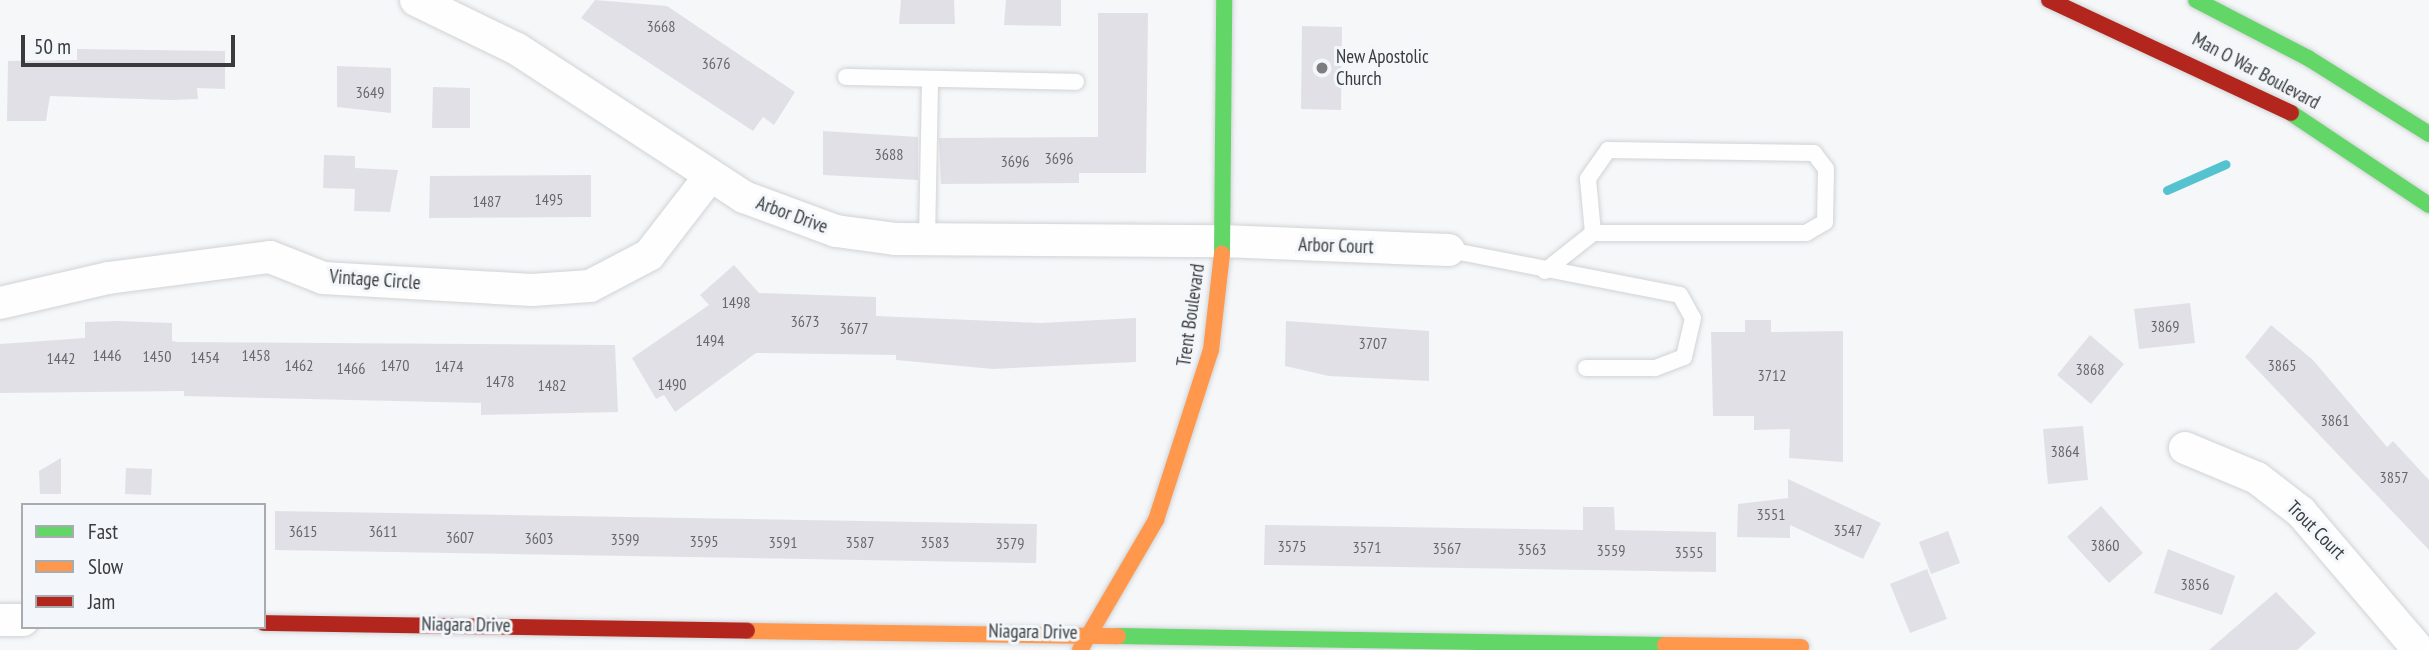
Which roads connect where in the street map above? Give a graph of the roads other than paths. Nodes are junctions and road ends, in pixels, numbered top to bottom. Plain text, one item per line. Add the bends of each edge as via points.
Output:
1 (416, 0) edge
2 (1224, 0) edge
3 (2049, 0) edge
4 (2196, 0) edge
5 (846, 78) dead end
6 (930, 79) junction
7 (1076, 82) dead end
8 (2429, 134) edge
9 (710, 176) junction
10 (2429, 205) edge
11 (1594, 233) junction
12 (927, 240) junction
13 (1223, 241) junction
14 (1449, 250) joint
15 (1545, 271) junction
16 (0, 303) edge
17 (1587, 368) dead end
18 (2185, 448) dead end
19 (0, 620) edge
20 (21, 620) edge
21 (266, 623) edge
22 (1092, 632) junction
23 (1801, 647) dead end
24 (1080, 650) edge
25 (2418, 650) edge

1 - 9 street, Arbor Drive via 517,49
2 - 13 street, Trent Boulevard
3 - 10 street, Man O War Boulevard via 2268,98
4 - 8 street, Man O War Boulevard via 2308,58
5 - 6 lane
6 - 7 lane
6 - 12 lane
9 - 12 street, Arbor Drive via 785,216 836,231
9 - 16 street, Vintage Circle via 649,255 590,286 532,290 323,278 270,257 108,278
11 - 11 lane via 1806,233 1825,222 1826,169 1814,153 1608,150 1588,179
11 - 15 lane
12 - 13 street, Arbor Drive
13 - 14 street, Arbor Court
13 - 22 street, Trent Boulevard via 1212,350 1187,436 1156,520
14 - 15 lane
15 - 17 lane via 1680,295 1693,318 1684,357 1655,368
18 - 25 street, Trout Court via 2257,478 2301,512
19 - 20 street
21 - 22 street, Niagara Drive
22 - 23 street, Niagara Drive
22 - 24 street, Trent Boulevard

